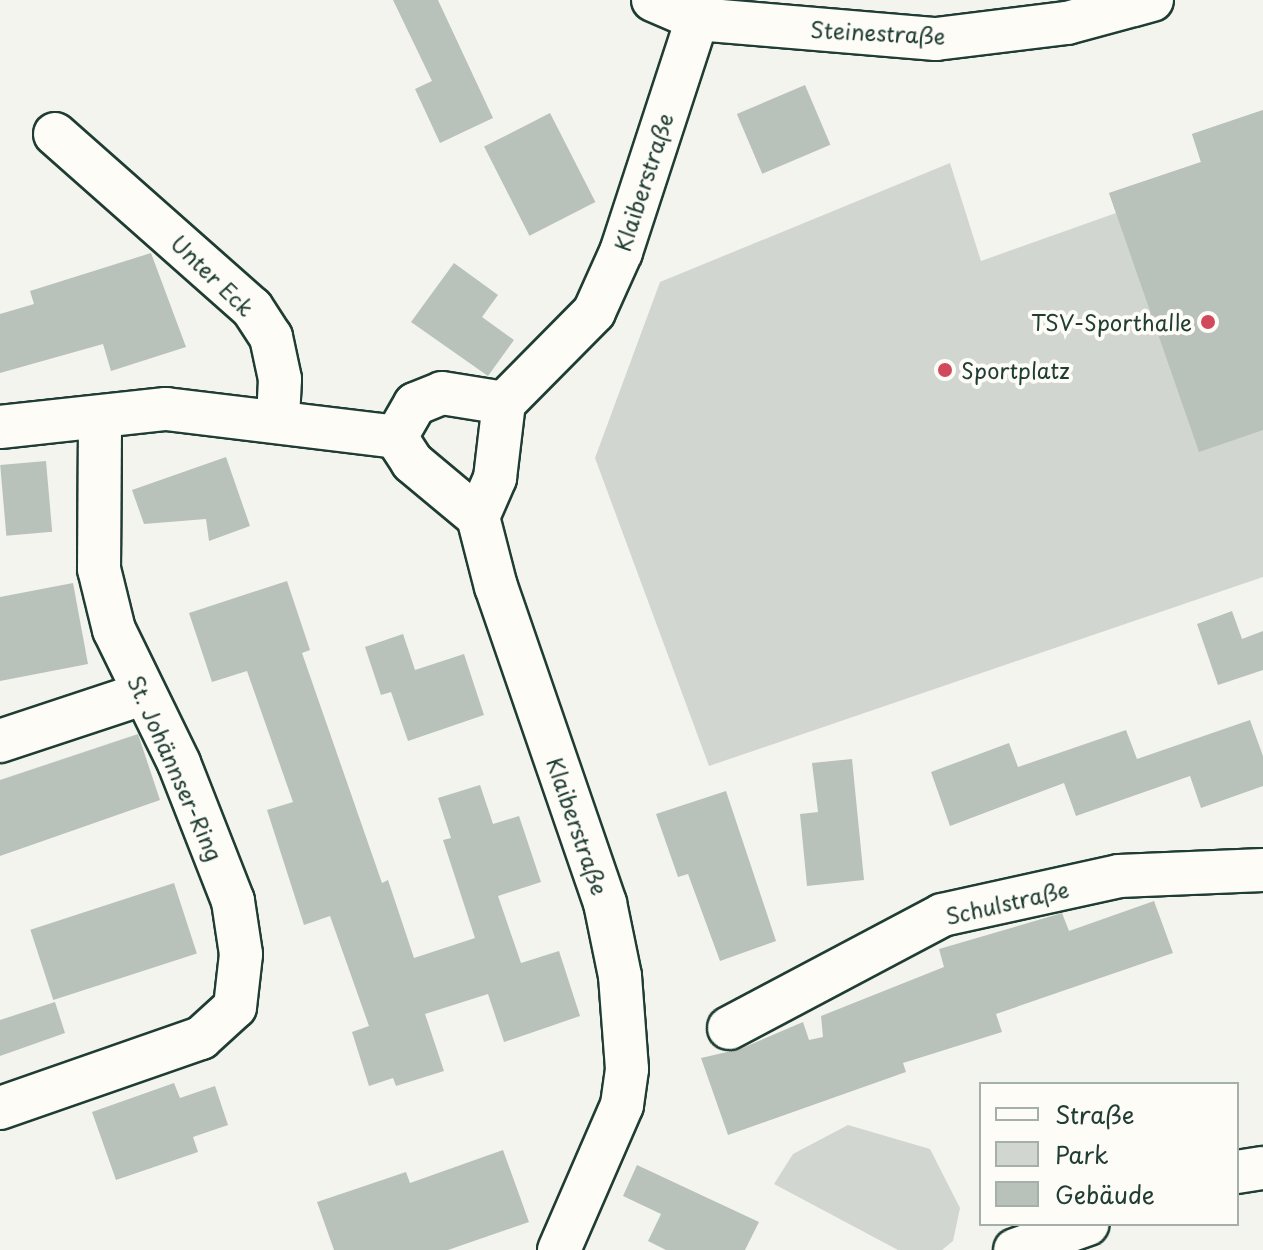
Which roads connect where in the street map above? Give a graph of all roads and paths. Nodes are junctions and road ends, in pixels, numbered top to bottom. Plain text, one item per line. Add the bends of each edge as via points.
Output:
1 (653, 0) edge
2 (1152, 0) edge
3 (697, 19) junction
4 (55, 134) dead end
5 (504, 403) junction
6 (100, 417) junction
7 (278, 419) junction
8 (0, 427) edge
9 (396, 437) junction
10 (478, 517) junction
11 (142, 694) junction
12 (0, 741) edge
13 (1263, 870) edge
14 (729, 1028) dead end
15 (0, 1108) edge
16 (1263, 1168) edge
17 (1239, 1172) edge
18 (1082, 1226) edge
19 (559, 1250) edge
20 (1015, 1250) edge

1 - 3 street, Steinestraße
2 - 3 street, Steinestraße via 1067,23 936,39
3 - 5 street, Klaiberstraße via 621,252 594,312
4 - 7 street, Unter Eck via 252,308 271,337 280,379
5 - 9 street via 442,393 415,404
5 - 10 street via 495,478
6 - 7 street via 166,409
6 - 8 street
6 - 11 street, St. Johännser-Ring via 99,569 114,630
7 - 9 street
9 - 10 street via 412,462
10 - 19 street, Klaiberstraße via 496,587 605,903 620,976 627,1069 622,1105
11 - 12 street
11 - 15 street, St. Johännser-Ring via 179,763 233,901 241,954 235,1007 201,1038
13 - 14 street, Schulstraße via 1119,876 942,915
16 - 17 street
18 - 20 street

